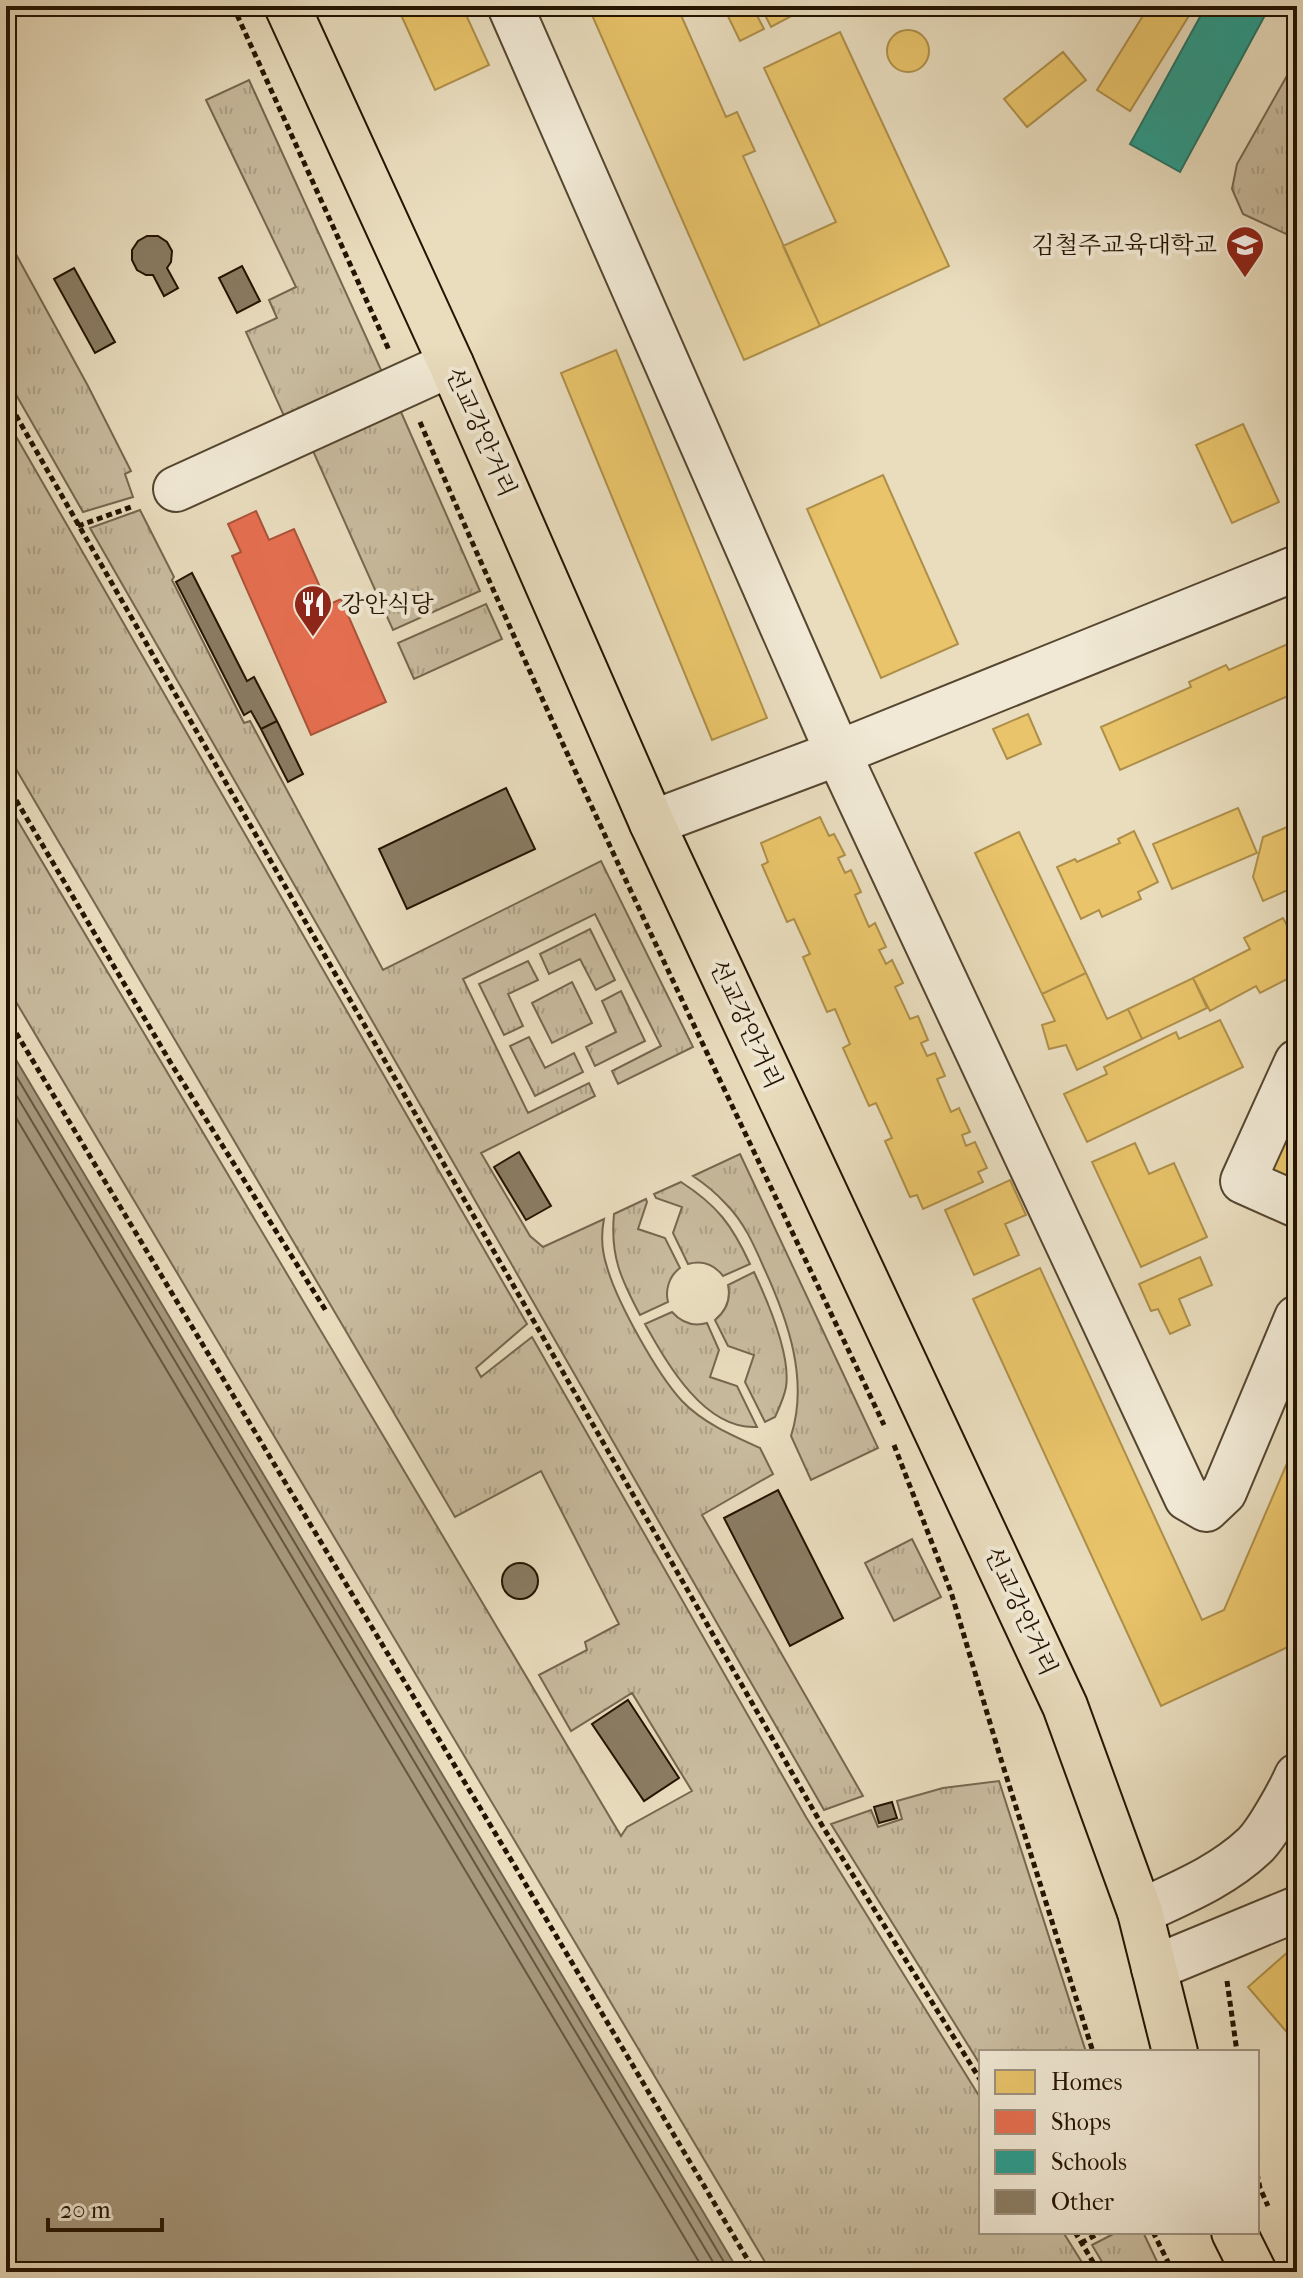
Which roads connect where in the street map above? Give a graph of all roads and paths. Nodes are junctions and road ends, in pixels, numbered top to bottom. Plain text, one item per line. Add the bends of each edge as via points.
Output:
1 (233, 6) edge
2 (287, 6) edge
3 (510, 6) edge
4 (451, 364) junction
5 (405, 385) junction
6 (6, 398) edge
7 (176, 489) dead end
8 (134, 506) dead end
9 (78, 526) junction
10 (1297, 568) edge
11 (838, 753) junction
12 (6, 783) edge
13 (652, 823) junction
14 (6, 1016) edge
15 (1297, 1062) edge
16 (1297, 1205) edge
17 (326, 1311) dead end
18 (1297, 1318) edge
19 (1297, 1776) edge
20 (1297, 1909) edge
21 (1140, 1912) junction
22 (1221, 1940) junction
23 (1154, 1968) junction
24 (1092, 2050) edge
25 (1174, 2050) edge
26 (1237, 2050) edge
27 (979, 2078) edge
28 (1076, 2234) edge
29 (1097, 2234) edge
30 (1154, 2234) edge
31 (1235, 2234) edge
32 (1081, 2243) junction
33 (755, 2272) edge
34 (1099, 2272) edge
35 (1173, 2272) edge
36 (1254, 2272) edge

1 - 5 path
2 - 4 main road, 선교강안거리
3 - 11 street
4 - 5 street
4 - 13 main road, 선교강안거리
5 - 7 street
5 - 24 path via 646,922 895,1448 951,1592
6 - 9 path
8 - 9 path
9 - 27 path via 823,1827
10 - 11 street
11 - 13 street
11 - 18 street via 1187,1498 1206,1509 1224,1492
12 - 17 path via 172,1065
13 - 21 main road, 선교강안거리 via 1065,1706
14 - 33 path
15 - 16 street via 1243,1181
19 - 21 street via 1256,1844 1215,1876
20 - 22 street
21 - 23 main road, 선교강안거리
22 - 23 street
22 - 26 path
23 - 25 main road, 선교강안거리
28 - 32 path
29 - 32 path
30 - 35 path
31 - 36 main road
32 - 34 path

